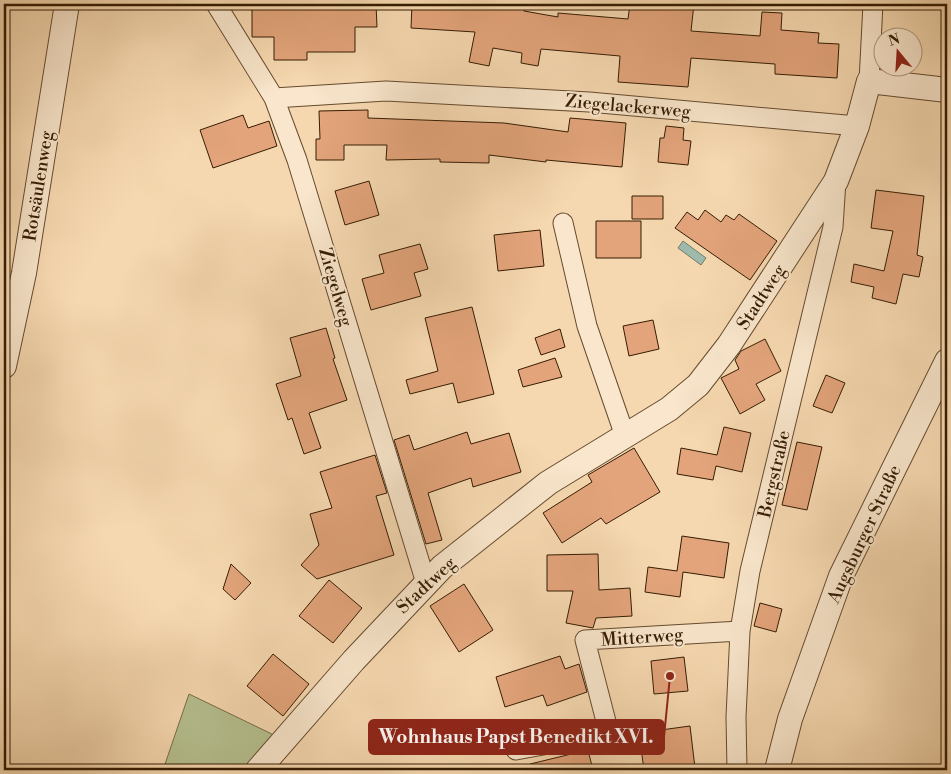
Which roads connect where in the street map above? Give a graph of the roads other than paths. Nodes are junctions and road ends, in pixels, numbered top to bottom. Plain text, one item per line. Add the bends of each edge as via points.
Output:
1 (67, 4) edge
2 (216, 4) edge
3 (873, 4) edge
4 (869, 81) junction
5 (947, 90) edge
6 (274, 98) junction
7 (857, 126) junction
8 (836, 181) junction
9 (563, 223) dead end
10 (947, 361) edge
11 (4, 366) edge
12 (625, 436) junction
13 (426, 583) junction
14 (740, 631) junction
15 (516, 750) dead end
16 (258, 770) edge
17 (737, 770) edge
18 (778, 770) edge

1 - 11 street, Rotsäulenweg via 24,273
2 - 6 street, Ziegelweg
3 - 4 street
4 - 5 street
4 - 7 street
6 - 7 street, Ziegelackerweg via 386,91 589,102
6 - 13 street, Ziegelweg via 316,216
7 - 8 street, Stadtweg
8 - 12 street, Stadtweg via 729,345 698,385
8 - 14 street, Bergstraße via 833,227 750,571
9 - 12 street via 587,326
10 - 18 street, Augsburger Straße via 841,576 790,719
12 - 13 street, Stadtweg via 548,483
13 - 16 street, Stadtweg
14 - 15 street, Mitterweg via 585,640 610,733
14 - 17 street, Bergstraße

